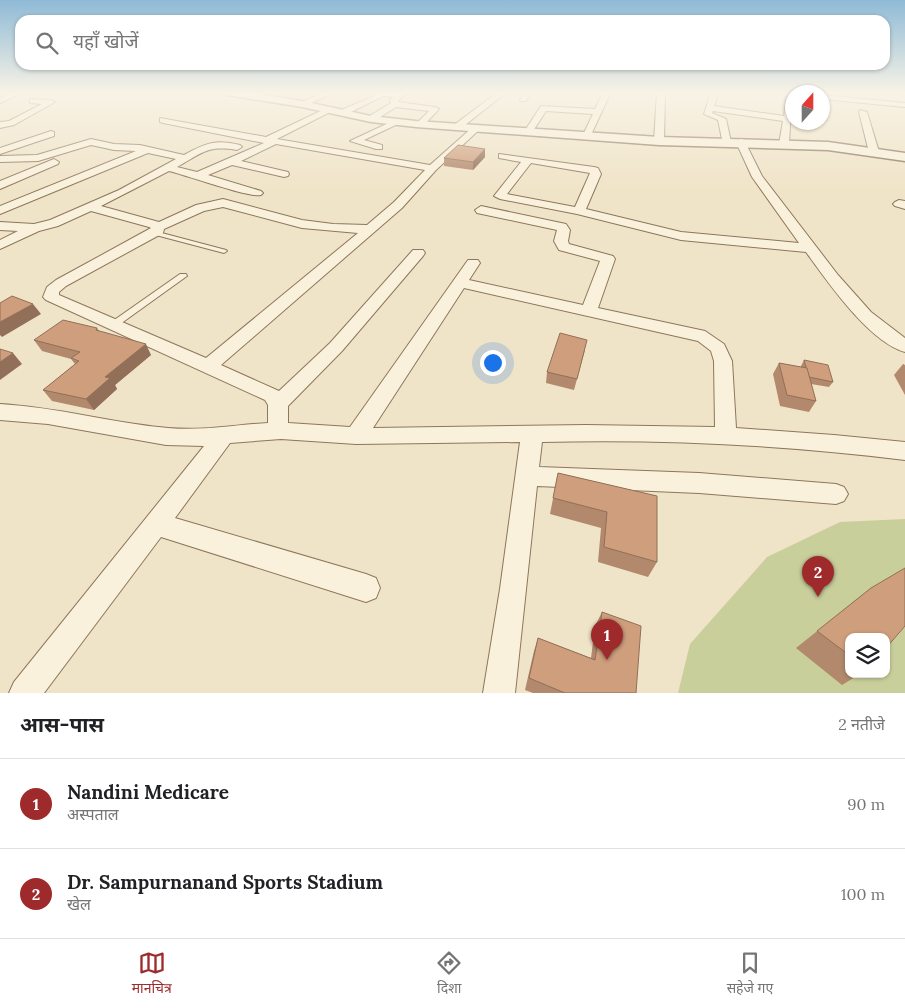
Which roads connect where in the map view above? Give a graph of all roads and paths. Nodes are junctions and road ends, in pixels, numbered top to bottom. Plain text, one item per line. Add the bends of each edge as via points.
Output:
1 (185, 124) edge
2 (303, 124) edge
3 (393, 124) edge
4 (424, 124) edge
5 (460, 124) edge
6 (533, 124) edge
7 (592, 124) edge
8 (660, 124) edge
9 (723, 124) edge
10 (787, 124) edge
11 (866, 124) edge
12 (457, 127) junction
13 (477, 128) junction
14 (528, 132) junction
15 (51, 134) dead end
16 (587, 135) junction
17 (660, 140) junction
18 (270, 141) junction
19 (726, 142) junction
20 (741, 142) junction
21 (784, 144) junction
22 (288, 145) junction
23 (379, 147) dead end
24 (146, 150) junction
25 (252, 150) junction
26 (0, 151) edge
27 (874, 152) junction
28 (502, 156) dead end
29 (184, 158) junction
30 (905, 158) edge
31 (0, 159) edge
32 (62, 160) dead end
33 (528, 160) junction
34 (230, 161) junction
35 (245, 164) junction
36 (432, 168) junction
37 (162, 171) junction
38 (284, 174) dead end
39 (200, 175) junction
40 (190, 185) dead end
41 (0, 186) edge
42 (257, 193) dead end
43 (39, 194) junction
44 (91, 207) junction
45 (0, 210) edge
46 (481, 210) dead end
47 (579, 211) junction
48 (0, 226) edge
49 (34, 228) junction
50 (156, 230) junction
51 (369, 230) junction
52 (0, 244) edge
53 (809, 248) junction
54 (224, 251) dead end
55 (418, 253) dead end
56 (473, 263) dead end
57 (183, 276) dead end
58 (460, 283) junction
59 (590, 311) junction
60 (114, 325) junction
61 (905, 346) edge
62 (208, 366) junction
63 (278, 404) junction
64 (0, 412) edge
65 (278, 431) junction
66 (532, 433) junction
67 (356, 436) junction
68 (726, 436) junction
69 (223, 437) junction
70 (905, 451) edge
71 (526, 476) junction
72 (836, 494) dead end
73 (156, 524) junction
74 (366, 588) dead end
75 (25, 693) edge
76 (498, 693) edge

1 - 18 street
2 - 18 street
3 - 23 street via 355,141
4 - 12 street
5 - 12 street
6 - 14 street
7 - 16 street
8 - 17 street
9 - 19 street
10 - 21 street
11 - 27 street
12 - 13 street
13 - 14 street
13 - 36 street
14 - 16 street
15 - 26 street
16 - 17 street
17 - 19 street
18 - 22 street
18 - 25 street
19 - 20 street
20 - 21 street
20 - 53 street via 749,153 756,177
21 - 27 street
22 - 35 street
22 - 36 street
24 - 29 street
24 - 31 street via 88,142 38,158
24 - 43 street
25 - 29 street via 215,144
25 - 34 street
27 - 30 street
28 - 33 street
29 - 37 street
32 - 41 street
33 - 47 street via 594,170 596,174
33 - 47 street via 500,196
34 - 35 street
34 - 39 street
35 - 38 street
36 - 51 street via 398,205
37 - 39 street
37 - 40 street via 191,181
37 - 44 street
39 - 42 street
41 - 43 street
43 - 45 street
44 - 49 street
44 - 50 street
46 - 59 street via 557,226 564,230 561,241 564,247 608,260
47 - 53 street via 681,236
48 - 49 street
49 - 52 street
50 - 51 street via 200,208 223,203 302,224
50 - 54 lane
50 - 60 street via 52,290 51,296
51 - 62 street
53 - 61 street via 862,314
55 - 63 street via 336,347
56 - 58 street
57 - 60 lane
58 - 59 street
58 - 67 street
59 - 68 street via 698,335 713,342 721,350 723,361
60 - 62 street
62 - 63 street via 272,395
63 - 65 street
64 - 69 street via 58,417 154,435
65 - 67 street
65 - 69 street
66 - 67 street
66 - 68 street
66 - 71 street
68 - 70 street via 839,442
69 - 73 street
71 - 72 street via 699,483
71 - 76 street via 514,590
73 - 74 street
73 - 75 street

